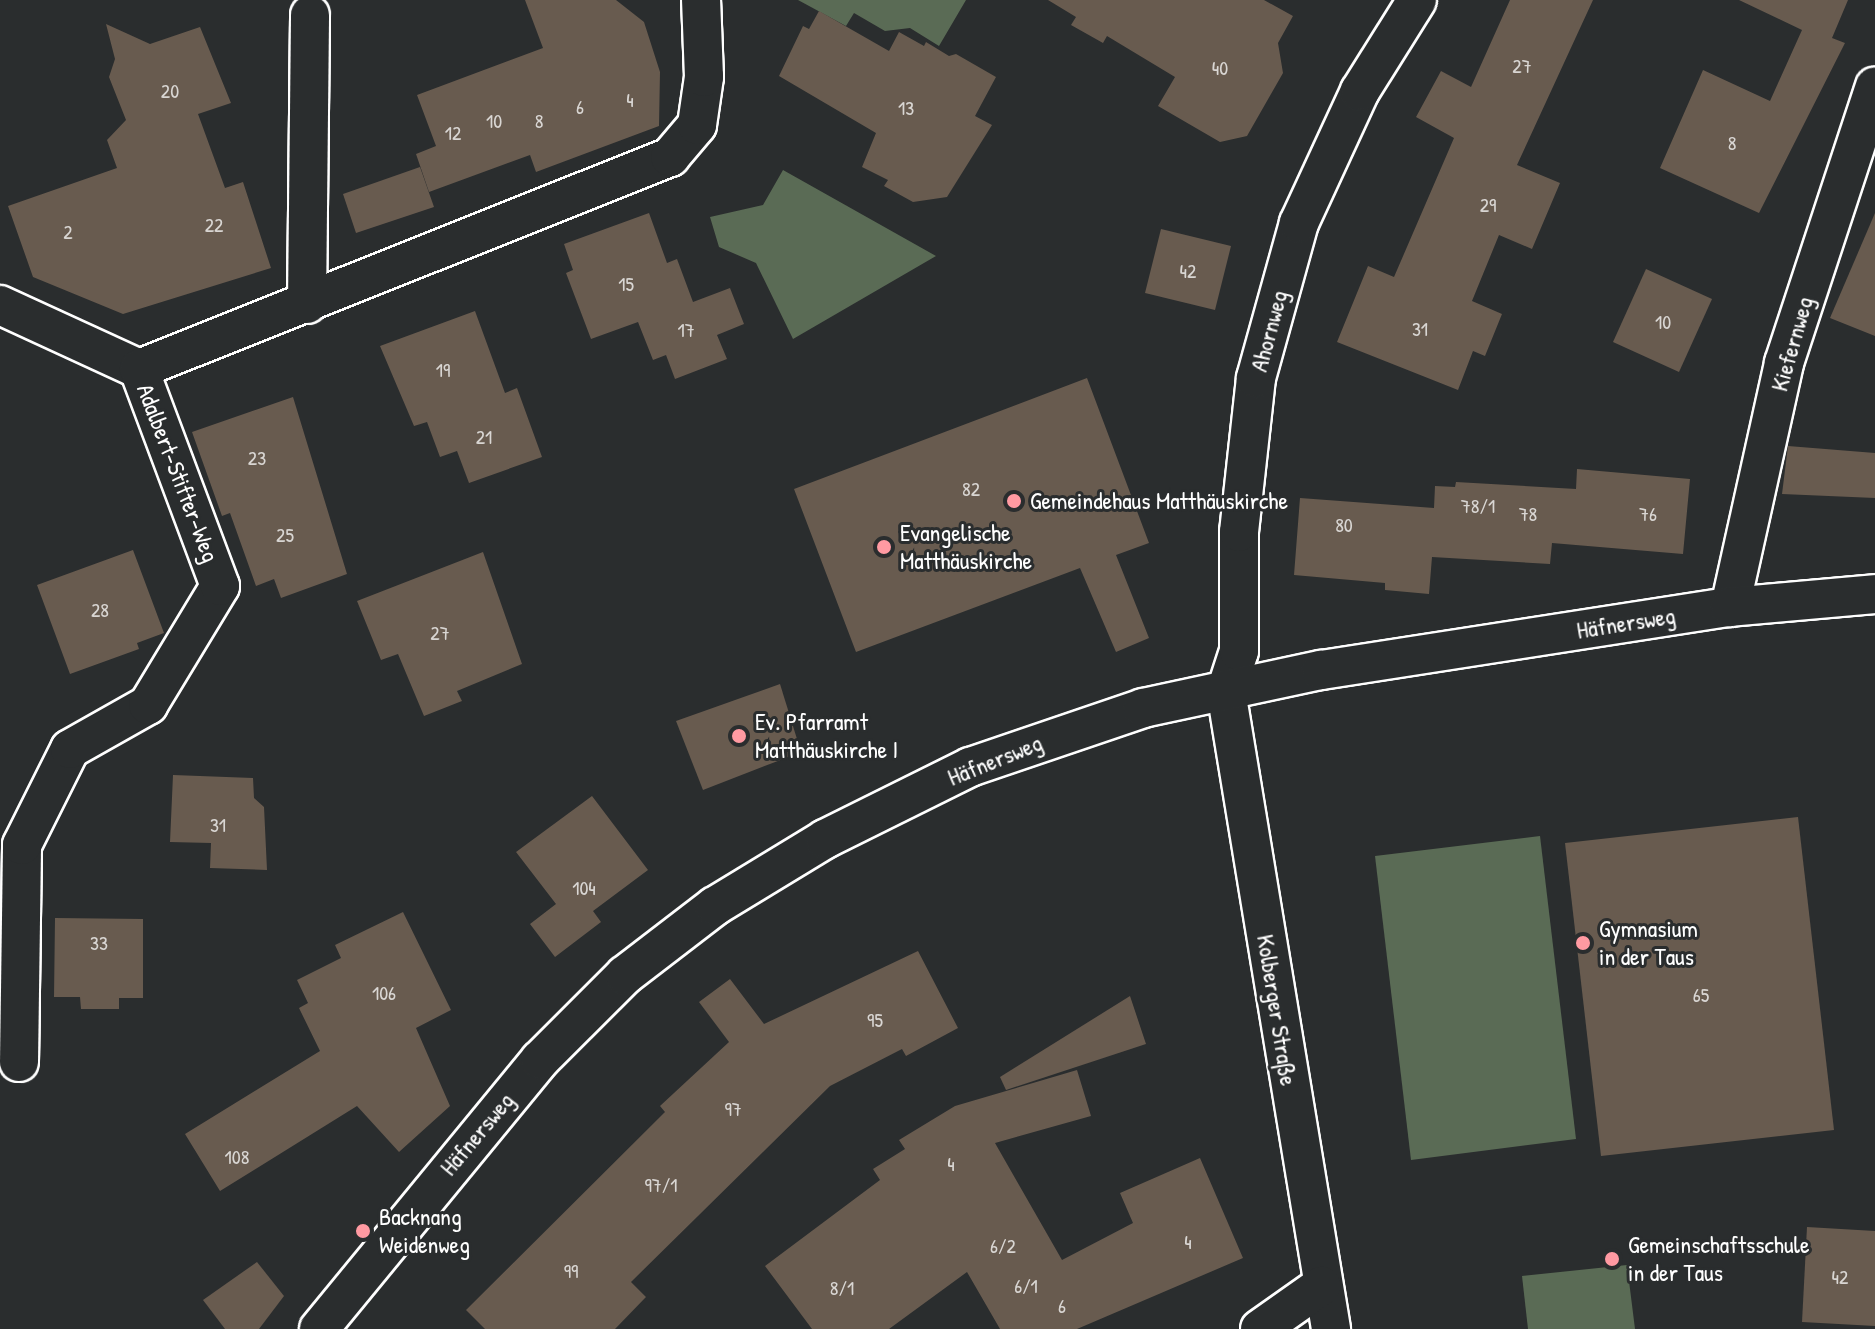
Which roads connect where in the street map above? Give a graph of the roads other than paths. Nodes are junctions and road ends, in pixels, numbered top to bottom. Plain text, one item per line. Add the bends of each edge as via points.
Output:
1 (701, 0) edge
2 (1417, 0) edge
3 (310, 15) dead end
4 (1875, 87) edge
5 (307, 304) junction
6 (0, 305) edge
7 (139, 369) junction
8 (1875, 594) edge
9 (1730, 607) junction
10 (1226, 691) junction
11 (19, 1062) dead end
12 (1321, 1286) junction
13 (319, 1329) edge
14 (1260, 1329) edge
15 (1331, 1329) edge

1 - 5 street, Adalbert-Stifter-Weg via 704,77 697,125 670,157
2 - 10 street, Ahornweg via 1360,91 1299,223 1256,378 1239,532 1239,651
3 - 5 street
4 - 9 street, Kiefernweg via 1784,363
5 - 7 street, Adalbert-Stifter-Weg
6 - 7 street
7 - 11 street, Adalbert-Stifter-Weg via 220,586 148,705 70,749 22,845
8 - 9 street, Häfnersweg
9 - 10 street, Häfnersweg via 1321,670
10 - 12 street, Kolberger Straße
10 - 13 street, Häfnersweg via 1143,708 970,767 825,839 715,906 625,975 540,1060
12 - 14 street
12 - 15 street, Kolberger Straße

